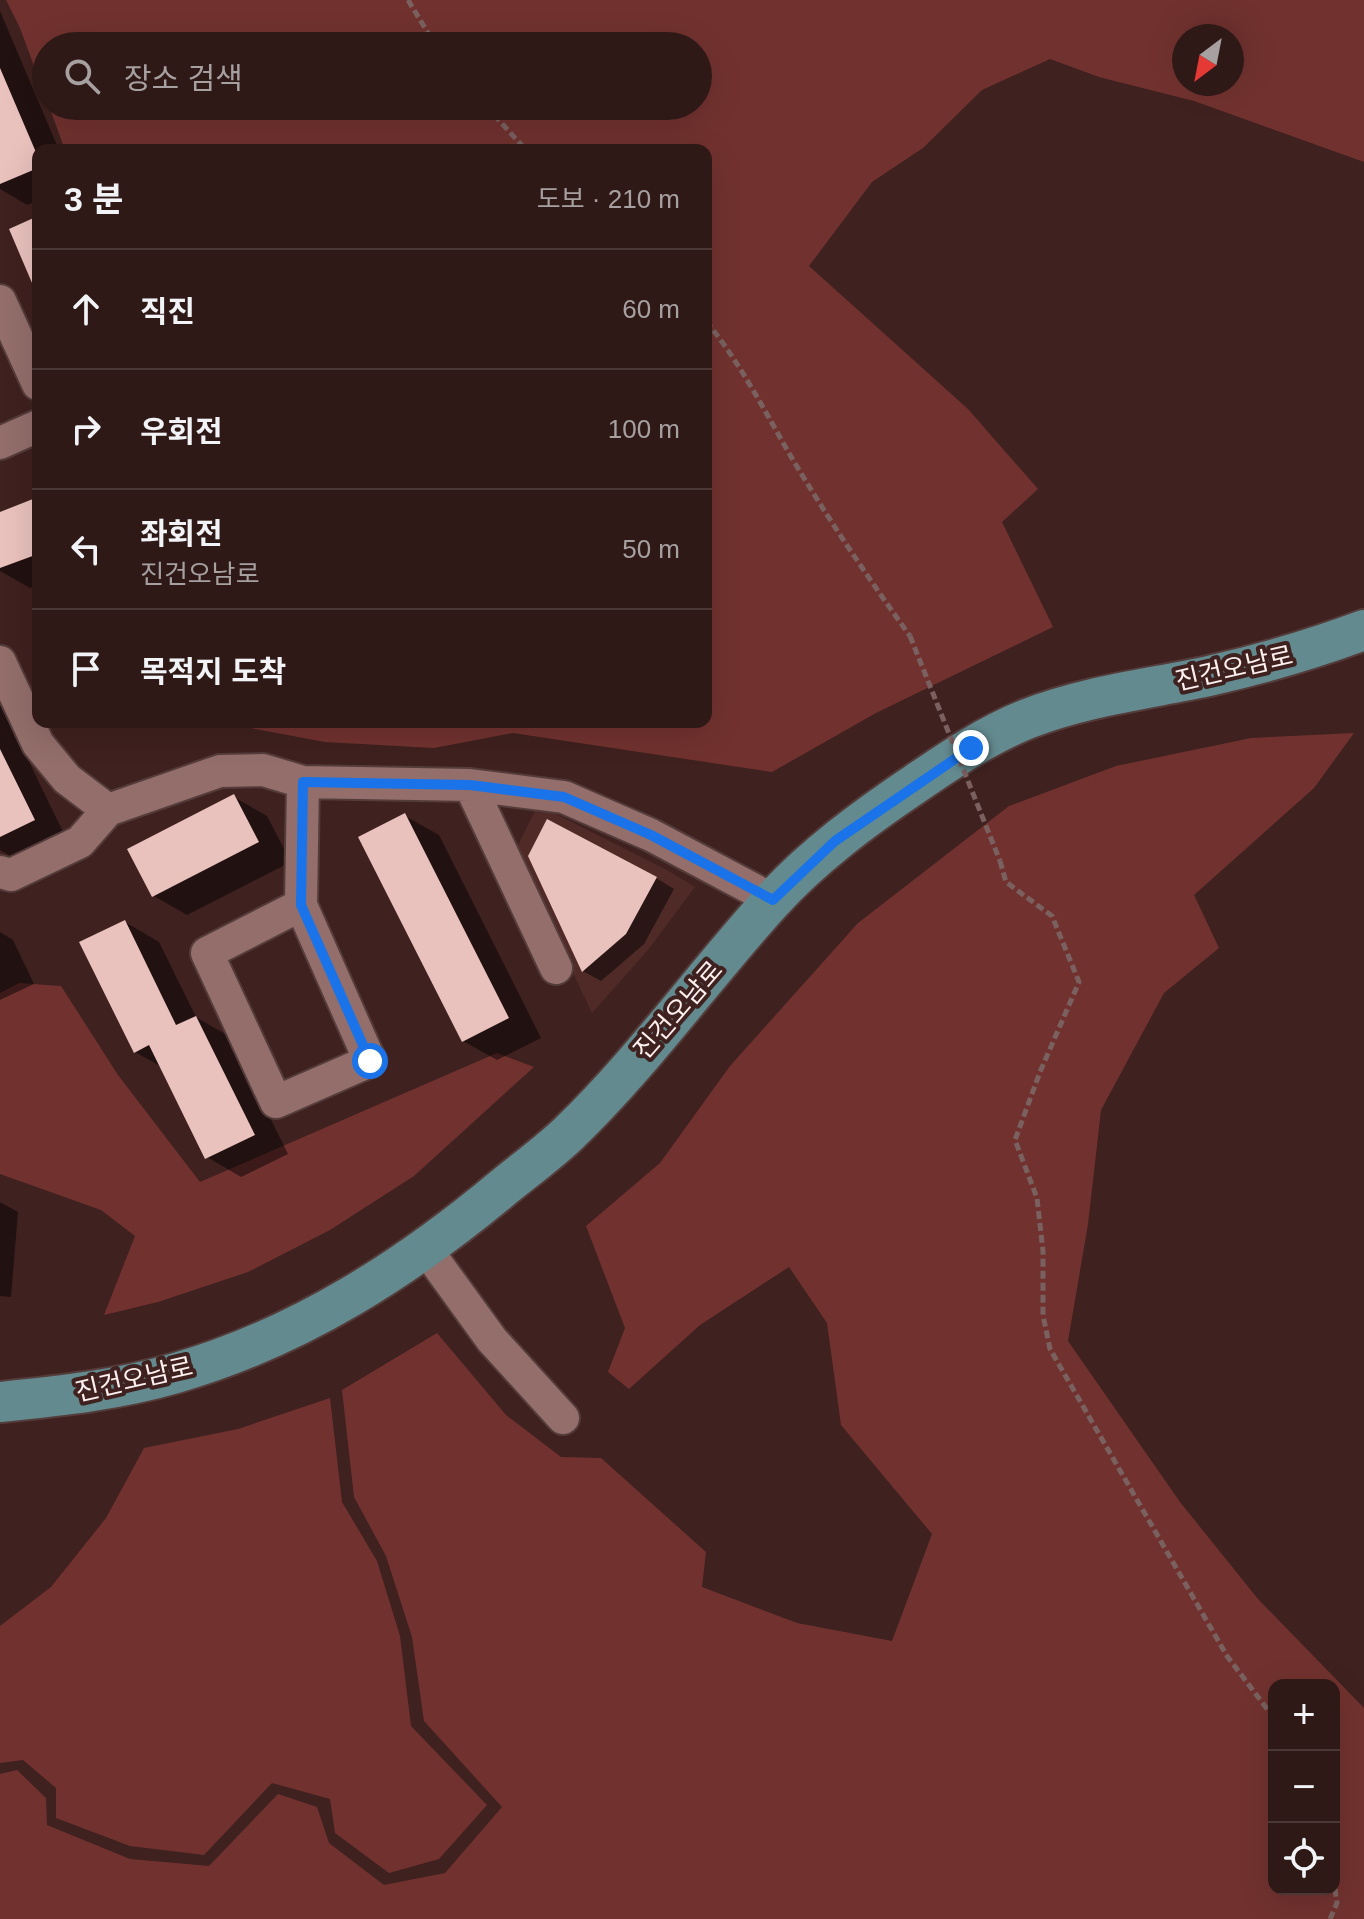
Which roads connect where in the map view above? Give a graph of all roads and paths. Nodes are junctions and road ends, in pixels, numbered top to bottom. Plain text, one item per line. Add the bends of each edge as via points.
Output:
1 (408, 0) edge
2 (427, 32) edge
3 (499, 120) edge
4 (521, 144) edge
5 (0, 301) edge
6 (712, 328) edge
7 (32, 371) edge
8 (32, 429) edge
9 (0, 443) edge
10 (1364, 630) edge
11 (0, 662) edge
12 (303, 782) junction
13 (470, 785) junction
14 (108, 810) junction
15 (0, 872) edge
16 (773, 900) junction
17 (301, 905) junction
18 (556, 968) dead end
19 (426, 1249) junction
20 (0, 1402) edge
21 (563, 1418) dead end
22 (1268, 1710) edge
23 (1336, 1895) edge
24 (1330, 1919) edge

1 - 2 path
3 - 4 path
5 - 7 lane
6 - 22 path, bridge via 910,636 1006,882 1052,916 1079,982 1015,1140 1037,1198 1043,1315 1050,1349 1227,1656
8 - 9 lane
10 - 16 main road, 진건오남로 via 1298,654 1123,691 1027,719 971,748 835,841
11 - 14 lane via 38,744 67,779
12 - 13 lane
12 - 14 lane via 263,770 220,771
12 - 17 lane
13 - 16 lane via 564,797 651,835
13 - 18 lane
14 - 15 lane via 80,842 11,875
16 - 19 main road, 진건오남로 via 568,1134
17 - 17 lane via 370,1061 276,1102 207,953
19 - 20 main road, 진건오남로 via 328,1310 254,1346 175,1374
19 - 21 lane via 492,1340
23 - 24 path

